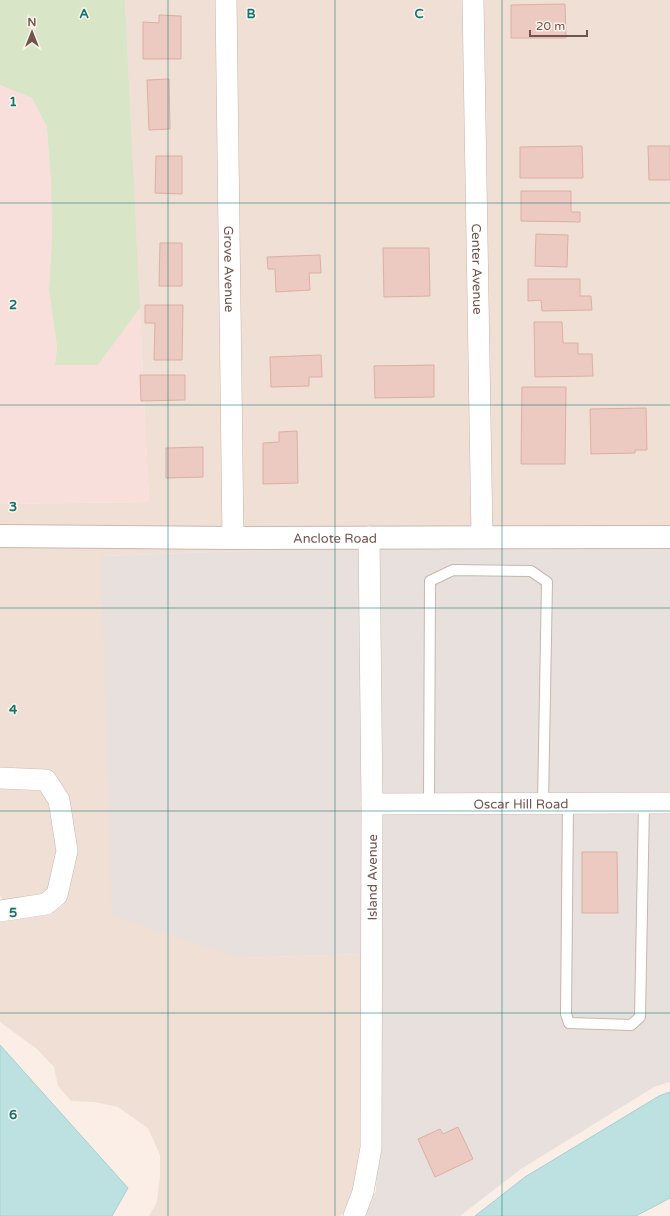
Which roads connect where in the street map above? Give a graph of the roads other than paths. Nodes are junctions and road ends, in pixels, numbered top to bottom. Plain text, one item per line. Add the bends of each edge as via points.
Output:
1 (226, 0) edge
2 (472, 0) edge
3 (0, 536) edge
4 (369, 537) junction
5 (482, 537) junction
6 (670, 537) edge
7 (233, 538) junction
8 (0, 778) edge
9 (543, 803) junction
10 (568, 803) junction
11 (644, 803) junction
12 (670, 803) edge
13 (372, 804) junction
14 (429, 804) junction
15 (0, 911) edge
16 (354, 1216) edge

1 - 7 street, Grove Avenue
2 - 5 street, Center Avenue
3 - 7 street, Anclote Road
4 - 5 street, Anclote Road
4 - 7 street, Anclote Road
4 - 13 street, Island Avenue
5 - 6 street, Anclote Road
8 - 15 street via 46,780 59,800 67,851 58,896 46,904
9 - 10 street, Oscar Hill Road
9 - 14 street, Oscar Hill Road
9 - 14 lane via 547,582 531,571 454,570 430,582
10 - 11 street, Oscar Hill Road
10 - 11 lane via 566,1014 569,1023 631,1024 640,1017
11 - 12 street, Oscar Hill Road
13 - 14 street, Oscar Hill Road
13 - 16 street, Island Avenue via 371,1148 363,1192

